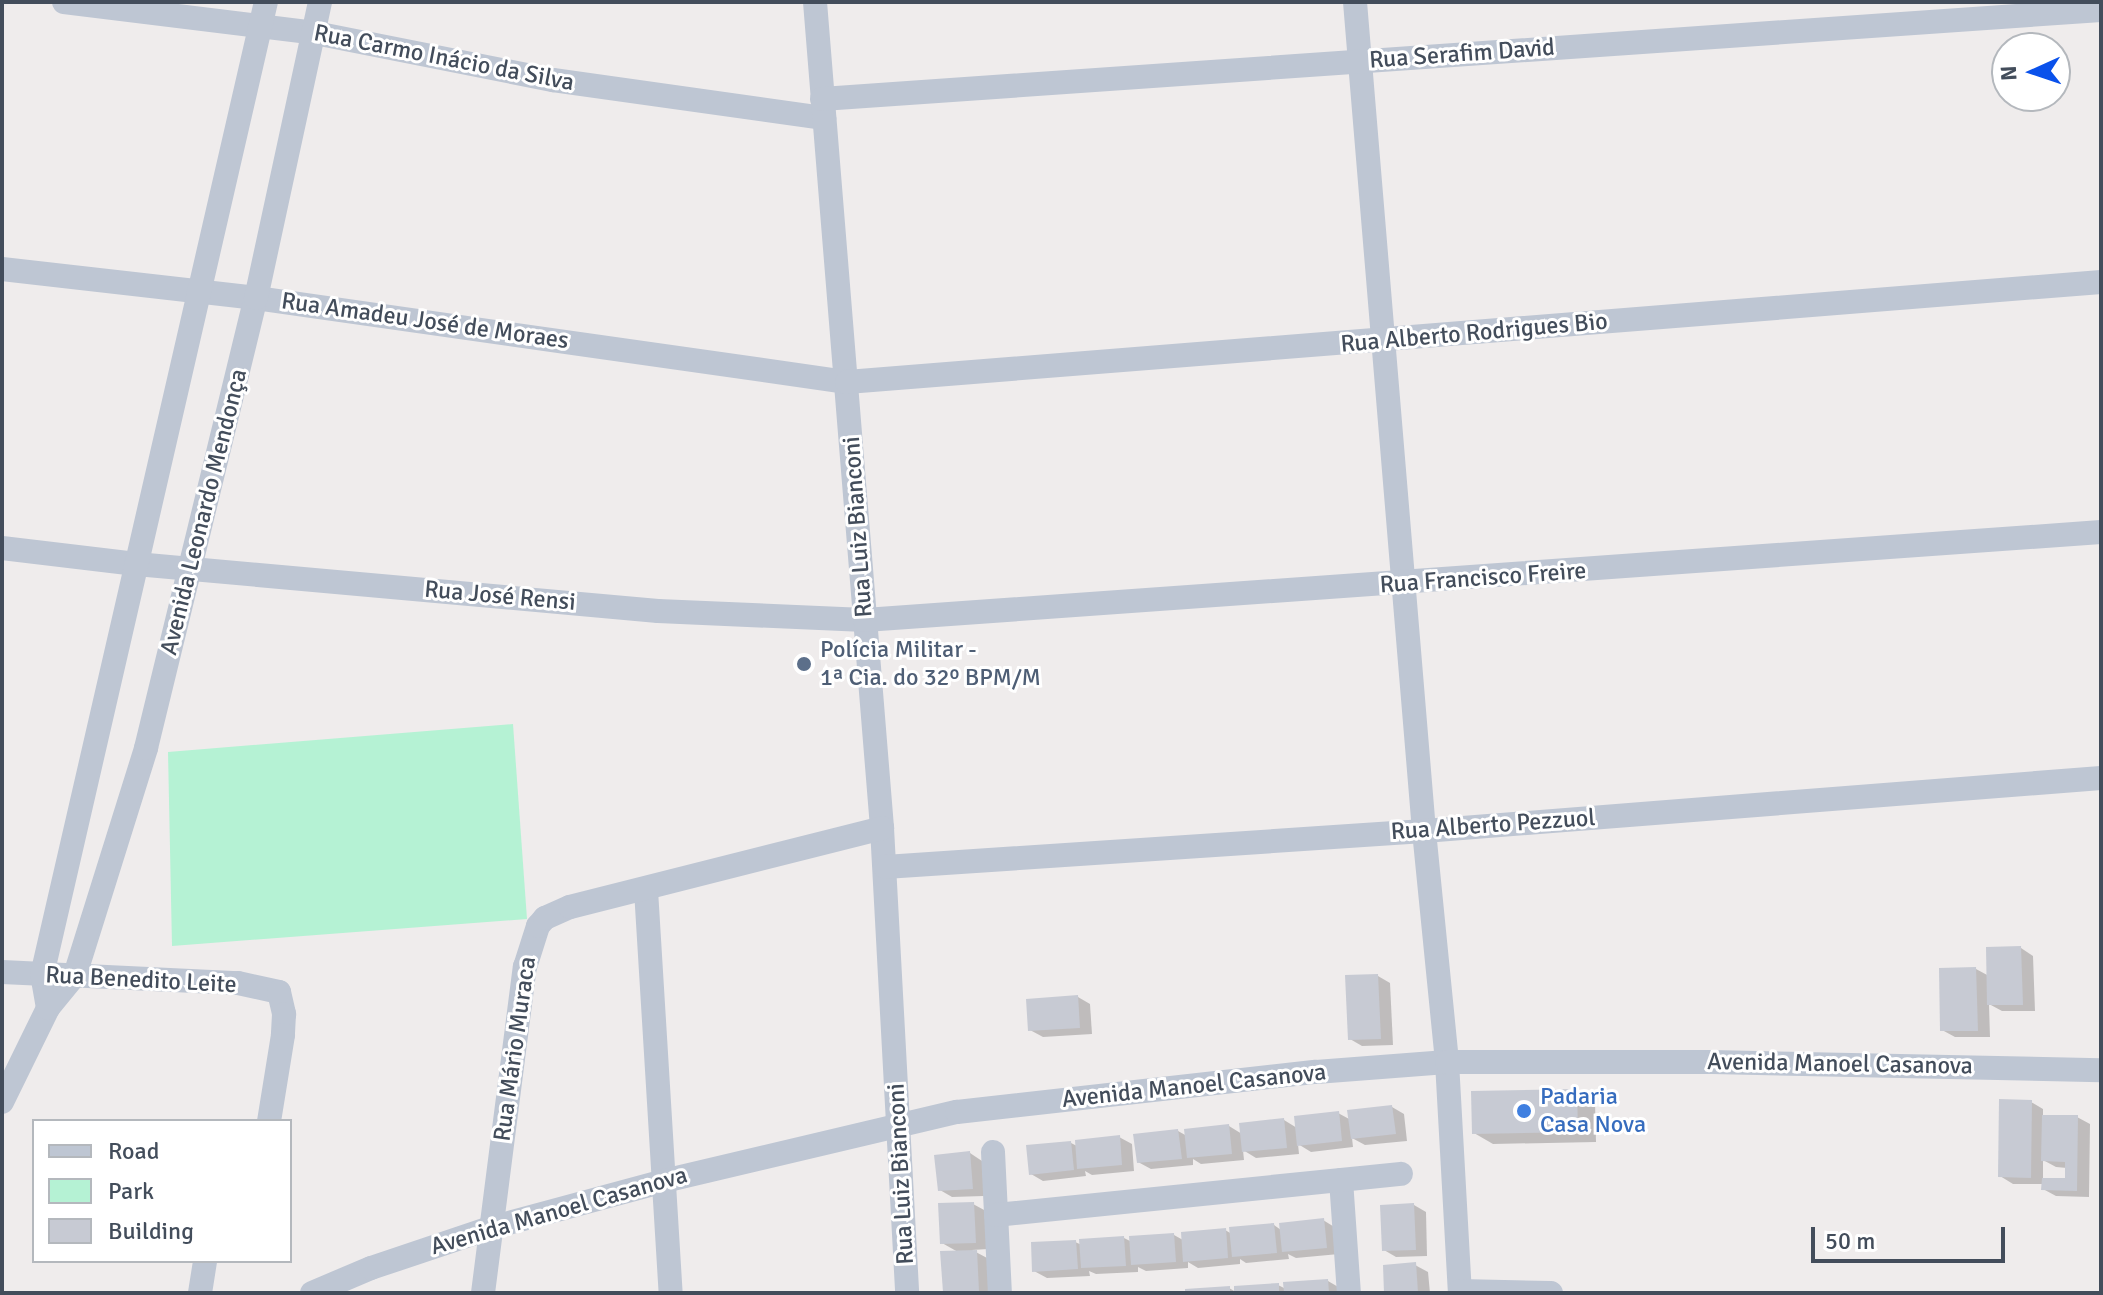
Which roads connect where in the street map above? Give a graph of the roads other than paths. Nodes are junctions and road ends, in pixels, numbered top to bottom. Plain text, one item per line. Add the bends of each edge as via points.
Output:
1 (64, 2) edge
2 (320, 2) edge
3 (815, 2) edge
4 (1355, 2) edge
5 (2101, 10) edge
6 (264, 14) edge
7 (315, 33) junction
8 (1360, 61) junction
9 (823, 108) junction
10 (2, 269) edge
11 (2101, 282) edge
12 (202, 291) junction
13 (256, 298) junction
14 (1382, 340) junction
15 (847, 382) junction
16 (2101, 532) edge
17 (2, 548) edge
18 (136, 564) junction
19 (191, 567) junction
20 (1403, 584) junction
21 (865, 620) junction
22 (2101, 778) edge
23 (882, 828) junction
24 (1424, 831) junction
25 (885, 867) junction
26 (646, 890) junction
27 (2, 972) edge
28 (42, 975) junction
29 (75, 975) junction
30 (48, 1008) junction
31 (1447, 1062) junction
32 (2101, 1070) edge
33 (2, 1102) edge
34 (269, 1119) edge
35 (899, 1123) junction
36 (993, 1152) dead end
37 (1401, 1174) dead end
38 (1341, 1180) junction
39 (664, 1181) junction
40 (996, 1215) junction
41 (490, 1228) junction
42 (205, 1263) edge
43 (1460, 1292) edge
44 (200, 1293) edge
45 (312, 1293) edge
46 (483, 1293) edge
47 (671, 1293) edge
48 (907, 1293) edge
49 (1000, 1293) edge
50 (1349, 1293) edge
51 (1551, 1293) edge

1 - 6 street, Rua Carmo Inácio da Silva
2 - 7 street, Avenida Leonardo Mendonça
3 - 9 street, Rua Luiz Bianconi
4 - 8 street
5 - 8 street, Rua Serafim David
6 - 7 street, Rua Carmo Inácio da Silva
6 - 12 street
7 - 9 street, Rua Carmo Inácio da Silva via 553,80
7 - 13 street, Avenida Leonardo Mendonça
8 - 9 street, Rua Serafim David
8 - 14 street
9 - 15 street, Rua Luiz Bianconi
10 - 12 street, Rua Amadeu José de Moraes
11 - 14 street, Rua Alberto Rodrigues Bio
12 - 13 street, Rua Amadeu José de Moraes
12 - 18 street
13 - 15 street, Rua Amadeu José de Moraes
13 - 19 street, Avenida Leonardo Mendonça
14 - 15 street, Rua Alberto Rodrigues Bio
14 - 20 street
15 - 21 street, Rua Luiz Bianconi
16 - 20 street, Rua Francisco Freire
17 - 18 street, Rua José Rensi
18 - 19 street, Rua José Rensi
18 - 28 street
19 - 21 street, Rua José Rensi via 658,611
19 - 29 street, Avenida Leonardo Mendonça via 146,748
20 - 21 street, Rua Francisco Freire
20 - 24 street
21 - 23 street, Rua Luiz Bianconi
22 - 24 street, Rua Alberto Pezzuol
23 - 25 street, Rua Luiz Bianconi
23 - 26 street, Rua Mário Muraca
24 - 25 street, Rua Alberto Pezzuol
24 - 31 street
25 - 35 street, Rua Luiz Bianconi
26 - 39 street
26 - 41 street, Rua Mário Muraca via 558,911 545,918 533,936
27 - 28 street, Rua Benedito Leite
28 - 29 street, Rua Benedito Leite
28 - 30 street
29 - 30 street, Avenida Leonardo Mendonça
29 - 34 street, Rua Benedito Leite via 238,983 279,992 283,1035
30 - 33 street, Avenida Leonardo Mendonça
31 - 32 street, Avenida Manoel Casanova
31 - 35 street, Avenida Manoel Casanova via 1118,1093
31 - 43 street
35 - 39 street, Avenida Manoel Casanova
35 - 48 street, Rua Luiz Bianconi
36 - 40 street
37 - 38 street
38 - 40 street
38 - 50 street
39 - 41 street, Avenida Manoel Casanova
39 - 47 street
40 - 49 street
41 - 45 street, Avenida Manoel Casanova
41 - 46 street, Rua Mário Muraca
42 - 44 street
43 - 51 street

